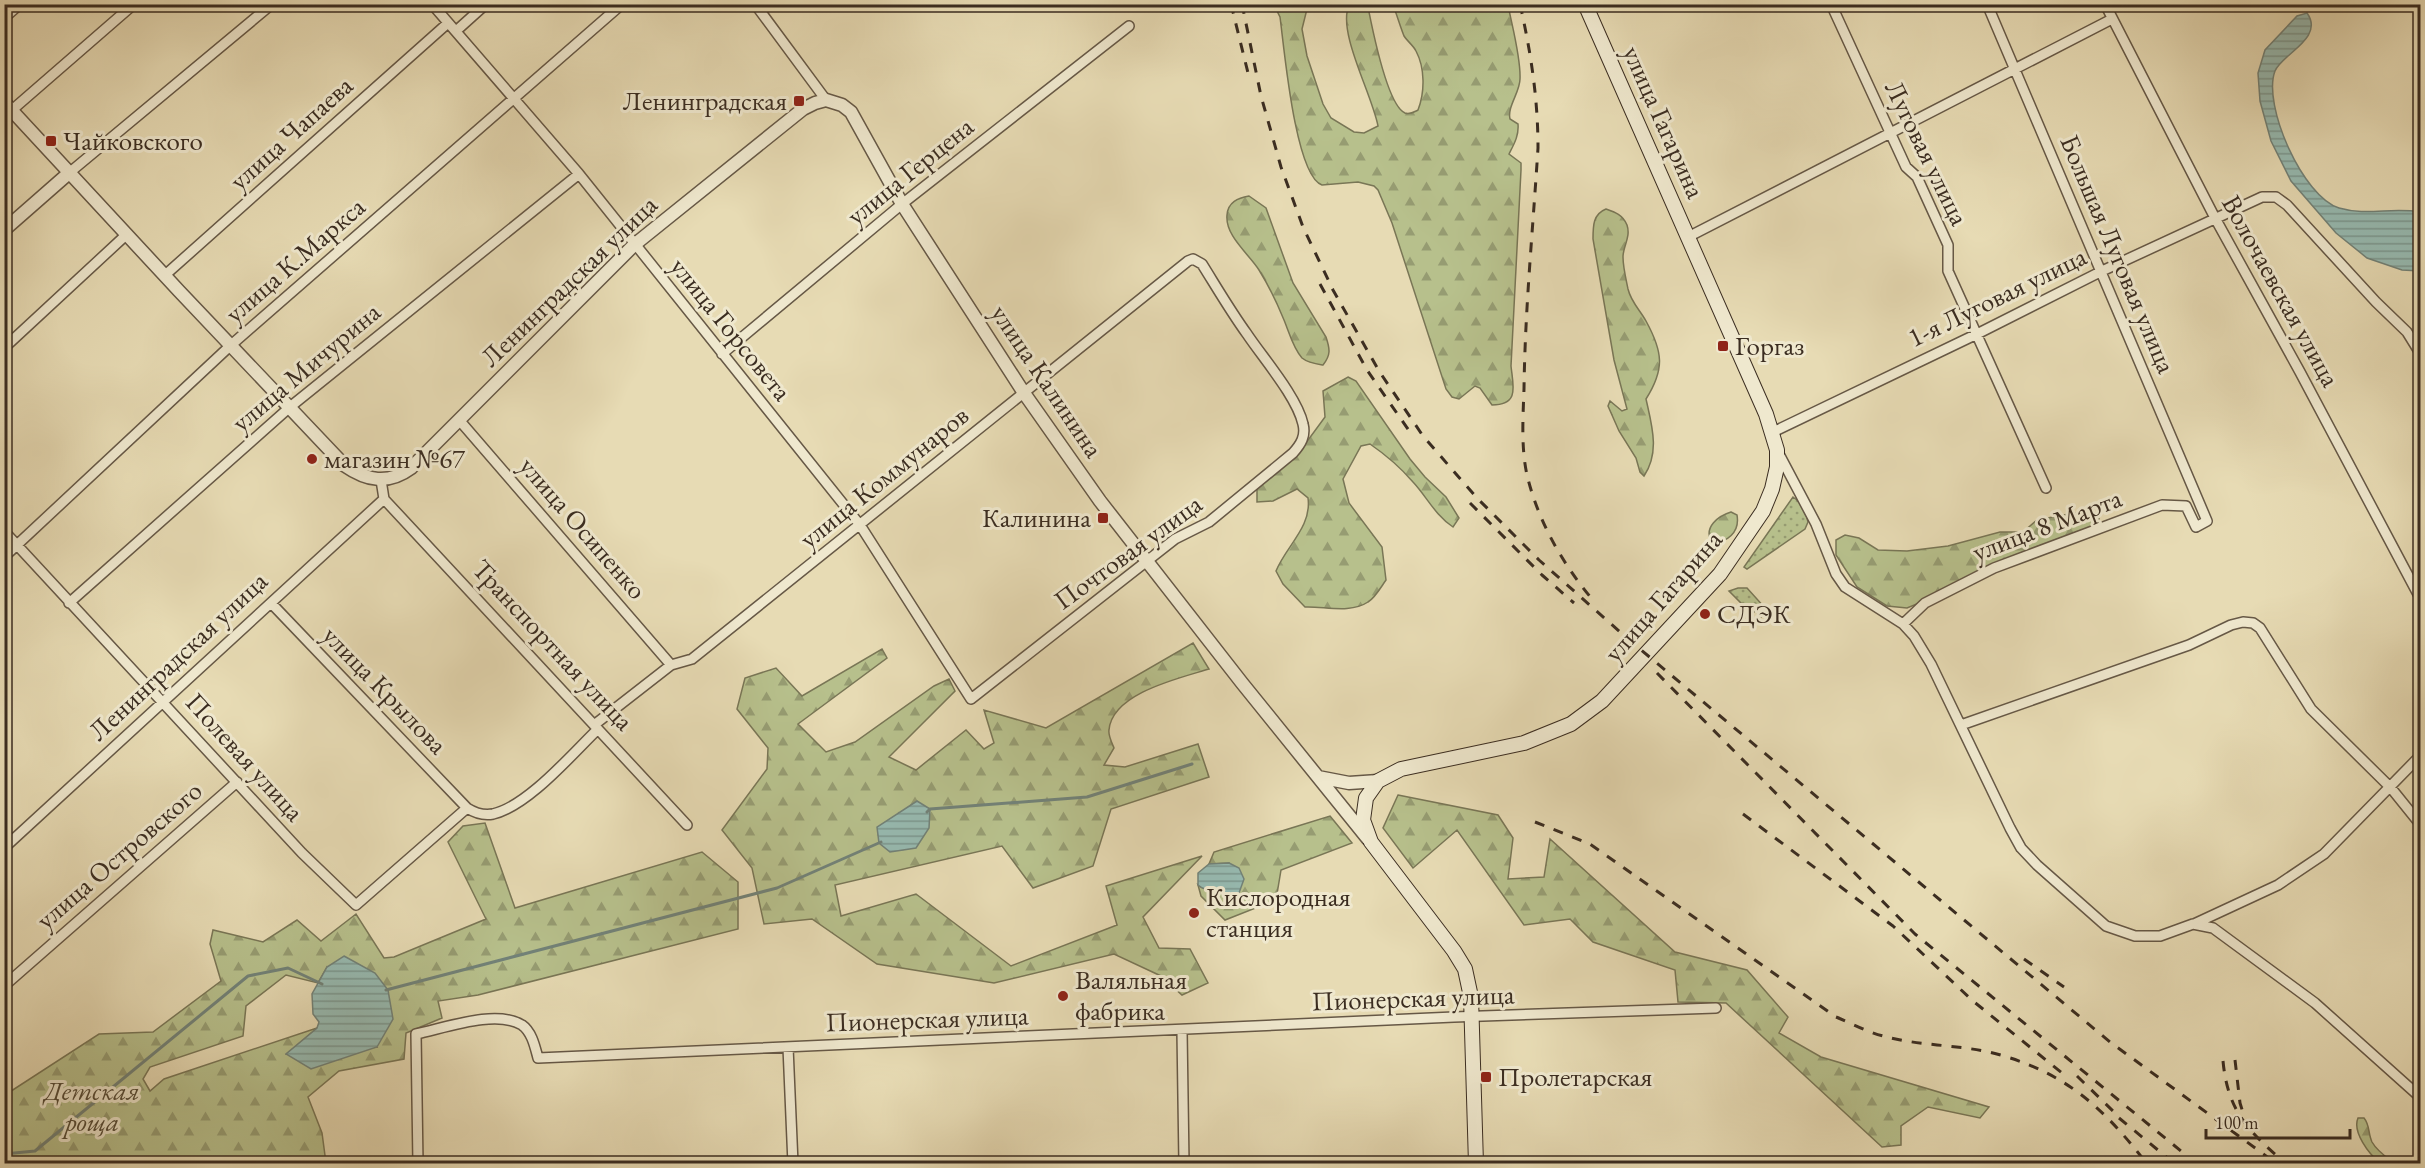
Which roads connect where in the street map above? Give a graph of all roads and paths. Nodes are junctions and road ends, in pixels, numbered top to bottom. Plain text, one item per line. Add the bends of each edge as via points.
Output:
1 (20, 4) edge
2 (134, 4) edge
3 (273, 4) edge
4 (432, 4) edge
5 (486, 4) edge
6 (622, 4) edge
7 (755, 4) edge
8 (1585, 4) edge
9 (1831, 4) edge
10 (1987, 4) edge
11 (2105, 4) edge
12 (4, 18) edge
13 (2112, 20) junction
14 (448, 23) junction
15 (1129, 26) dead end
16 (456, 31) junction
17 (2015, 68) junction
18 (513, 100) junction
19 (826, 100) junction
20 (7, 110) edge
21 (1891, 134) junction
22 (69, 173) junction
23 (579, 174) junction
24 (902, 204) junction
25 (2215, 218) junction
26 (4, 230) edge
27 (126, 235) junction
28 (1688, 237) junction
29 (634, 245) junction
30 (2102, 271) junction
31 (164, 276) junction
32 (1977, 333) junction
33 (230, 346) junction
34 (4, 348) edge
35 (2421, 353) edge
36 (722, 354) junction
37 (1024, 393) junction
38 (290, 407) junction
39 (460, 421) junction
40 (1773, 432) junction
41 (1304, 435) joint
42 (1777, 450) junction
43 (381, 480) junction
44 (2046, 488) dead end
45 (384, 499) junction
46 (2207, 521) joint
47 (860, 525) junction
48 (4, 531) edge
49 (18, 546) junction
50 (4, 557) edge
51 (1146, 562) junction
52 (2421, 598) edge
53 (69, 603) junction
54 (271, 603) junction
55 (1903, 624) junction
56 (671, 665) junction
57 (971, 699) joint
58 (164, 702) junction
59 (1961, 725) junction
60 (596, 727) junction
61 (2421, 756) edge
62 (1318, 777) junction
63 (1378, 781) junction
64 (237, 782) junction
65 (2391, 788) junction
66 (467, 808) junction
67 (2421, 824) edge
68 (687, 825) dead end
69 (1371, 842) junction
70 (4, 848) edge
71 (2193, 924) junction
72 (4, 986) edge
73 (1716, 1008) dead end
74 (1473, 1017) junction
75 (1182, 1031) junction
76 (788, 1047) junction
77 (2421, 1097) edge
78 (1860, 1163) edge
79 (418, 1164) edge
80 (792, 1164) edge
81 (1184, 1164) edge
82 (1476, 1164) edge
83 (1854, 1164) edge

1 - 12 street
2 - 20 street
3 - 22 street
4 - 14 street, улица Горсовета
5 - 16 street
6 - 18 street, улица К.Маркса
7 - 19 street, улица Калинина
8 - 28 main road, улица Гагарина
9 - 21 street, Луговая улица
10 - 17 street, Большая Луговая улица
11 - 13 street, Волочаевская улица
13 - 17 street
13 - 25 street, Волочаевская улица
14 - 16 street, улица Горсовета
14 - 31 street, улица Чапаева
15 - 24 street, улица Герцена
16 - 18 street, улица Горсовета
17 - 21 street
17 - 30 street, Большая Луговая улица
18 - 23 street, улица Горсовета
18 - 33 street, улица К.Маркса
19 - 24 street, улица Калинина via 851,112
19 - 29 street, Ленинградская улица via 803,109
20 - 22 street
21 - 28 street
21 - 32 street, Луговая улица via 1906,167 1917,177 1948,245 1948,272
22 - 26 street
22 - 27 street
23 - 29 street, улица Горсовета
23 - 38 street, улица Мичурина
24 - 36 street, улица Герцена
24 - 37 street, улица Калинина
25 - 30 street, 1-я Луговая улица
25 - 35 street, 1-я Луговая улица via 2262,197 2276,197 2407,332
25 - 52 street, Волочаевская улица
27 - 31 street
27 - 34 street
28 - 40 main road, улица Гагарина
29 - 36 street, улица Горсовета
29 - 39 street, Ленинградская улица
30 - 32 street, 1-я Луговая улица
30 - 46 street, Большая Луговая улица
31 - 33 street
32 - 40 street, 1-я Луговая улица
32 - 44 street, Луговая улица
33 - 38 street
33 - 49 street, улица К.Маркса
36 - 47 street, улица Горсовета
37 - 41 street, улица Коммунаров via 1188,261 1198,261 1296,404
37 - 47 street, улица Коммунаров
37 - 51 street, улица Калинина
38 - 43 street via 344,465 357,474
38 - 53 street, улица Мичурина
39 - 43 street, Ленинградская улица via 411,468
39 - 56 street, улица Осипенко
40 - 42 main road, улица Гагарина
41 - 51 street, Почтовая улица via 1293,453 1209,522 1175,538
42 - 55 street via 1816,524 1836,574 1845,586
42 - 63 main road, улица Гагарина via 1772,489 1763,511 1720,574 1602,701 1571,724 1533,740 1401,769
43 - 45 street
45 - 54 street, Ленинградская улица
45 - 60 street, Транспортная улица
46 - 55 street, улица 8 Марта via 2196,526 2186,506 2162,505 1994,568 1925,603
47 - 56 street, улица Коммунаров via 692,659
47 - 57 street, улица Горсовета
48 - 49 street, Полевая улица
49 - 50 street, улица К.Маркса
49 - 53 street, Полевая улица
51 - 57 street, Почтовая улица
51 - 62 street, улица Калинина
53 - 58 street, Полевая улица
54 - 58 street, Ленинградская улица
54 - 66 street, улица Крылова
55 - 59 street via 1931,664
56 - 60 street, улица Коммунаров
58 - 64 street, Полевая улица
58 - 70 street, Ленинградская улица
59 - 65 street via 2189,645 2231,625 2253,623 2260,628 2311,709
59 - 71 street via 2021,848 2106,926 2134,936 2160,936
60 - 66 street, улица Коммунаров via 520,803 493,814 478,814
60 - 68 street, Транспортная улица
61 - 65 street
62 - 63 street via 1349,783
62 - 69 street, улица Калинина
63 - 69 main road via 1363,809 1365,830
64 - 66 street, Полевая улица via 356,905
64 - 72 street, улица Островского
65 - 67 street
65 - 71 street via 2324,854 2297,873
69 - 74 main road via 1465,969
71 - 77 street via 2214,928 2315,1003
73 - 74 street, Пионерская улица
74 - 75 street, Пионерская улица
74 - 82 main road
75 - 76 street, Пионерская улица
75 - 81 street
76 - 79 street, Пионерская улица via 538,1058 524,1026 505,1018 416,1034
76 - 80 street
78 - 83 street

